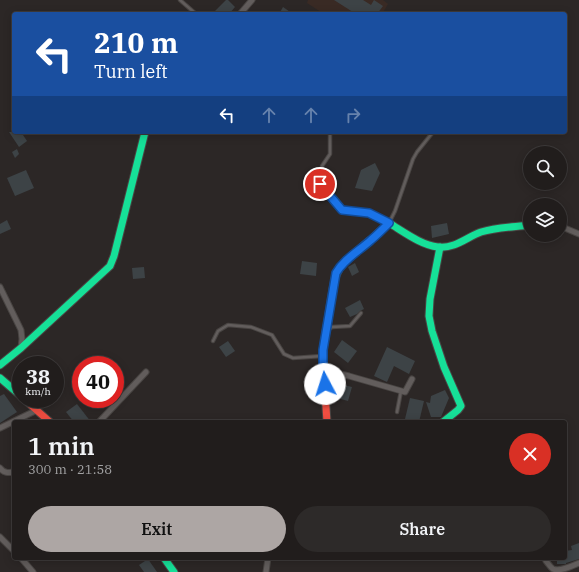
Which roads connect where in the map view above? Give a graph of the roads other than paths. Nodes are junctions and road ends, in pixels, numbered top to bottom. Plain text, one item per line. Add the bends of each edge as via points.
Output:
1 (180, 0) edge
2 (252, 0) edge
3 (194, 12) edge
4 (242, 12) edge
5 (144, 134) edge
6 (330, 134) edge
7 (431, 134) edge
8 (389, 223) junction
9 (523, 226) edge
10 (567, 229) edge
11 (579, 234) edge
12 (440, 248) junction
13 (0, 287) edge
14 (361, 313) dead end
15 (326, 331) junction
16 (213, 341) dead end
17 (21, 348) junction
18 (323, 356) junction
19 (0, 365) edge
20 (324, 370) junction
21 (146, 372) dead end
22 (0, 378) edge
23 (412, 378) dead end
24 (12, 388) edge
25 (401, 391) junction
26 (35, 408) edge
27 (37, 410) junction
28 (397, 412) dead end
29 (16, 420) edge
30 (48, 420) edge
31 (101, 420) edge
32 (327, 420) edge
33 (446, 420) edge
34 (12, 422) edge
35 (0, 428) edge
36 (0, 468) edge
37 (12, 472) edge
38 (0, 537) edge
39 (12, 549) edge
40 (23, 560) edge
41 (165, 560) edge
42 (268, 560) edge
43 (546, 561) dead end
44 (579, 563) edge
45 (33, 572) edge
46 (174, 572) edge
47 (266, 572) edge

1 - 3 lane
2 - 4 street
5 - 17 street via 110,266
6 - 8 lane via 330,154 322,166 320,184 342,210 369,213
7 - 8 lane via 413,159
8 - 12 street
8 - 15 street via 343,263 336,273
9 - 12 street via 486,231
10 - 11 street
12 - 33 street via 429,316 444,367 461,406
13 - 17 street via 22,330
14 - 15 lane via 350,326 332,327
15 - 18 street
16 - 18 lane via 218,331 228,325 251,327 272,334 284,354 294,358
17 - 19 street
18 - 20 street
20 - 25 street
20 - 32 street
21 - 31 street
22 - 24 street
23 - 25 street via 405,392
25 - 28 lane
26 - 27 street
27 - 29 street
27 - 30 street
34 - 35 street
36 - 37 street via 4,472
38 - 39 street
40 - 45 street
41 - 46 street
42 - 47 street
43 - 44 street via 556,570

